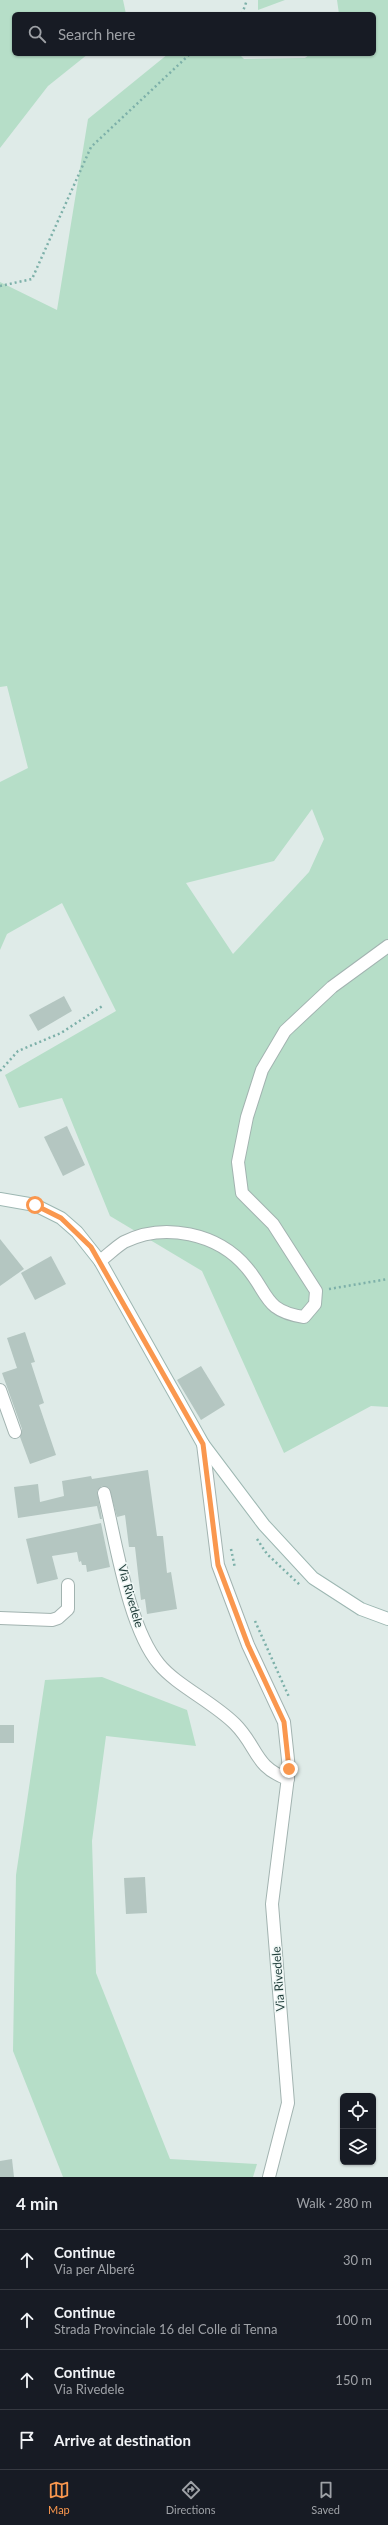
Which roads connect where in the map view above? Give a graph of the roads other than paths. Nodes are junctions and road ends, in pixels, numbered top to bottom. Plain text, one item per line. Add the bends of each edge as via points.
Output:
1 (388, 946) edge
2 (0, 1199) edge
3 (100, 1261) junction
4 (0, 1390) edge
5 (14, 1432) dead end
6 (203, 1444) junction
7 (104, 1493) dead end
8 (68, 1585) dead end
9 (0, 1618) edge
10 (388, 1619) edge
11 (288, 1779) junction
12 (269, 2177) edge

1 - 3 street via 332,987 285,1031 262,1070 247,1117 238,1162 242,1193 273,1224 316,1291 315,1304 304,1317 284,1314 264,1296 247,1268 234,1255 197,1236 170,1231 154,1232 123,1243
2 - 3 street via 21,1201 48,1210 61,1218 91,1247
3 - 6 street
4 - 5 street
6 - 10 street via 264,1525 313,1578 361,1609
6 - 11 street, Via Rivedele via 218,1565 248,1645 284,1722
7 - 11 street, Via Rivedele via 140,1631 158,1664 209,1701 236,1725 262,1764 274,1774
8 - 9 street via 68,1609 58,1618
11 - 12 street, Via Rivedele via 272,1904 288,2103

